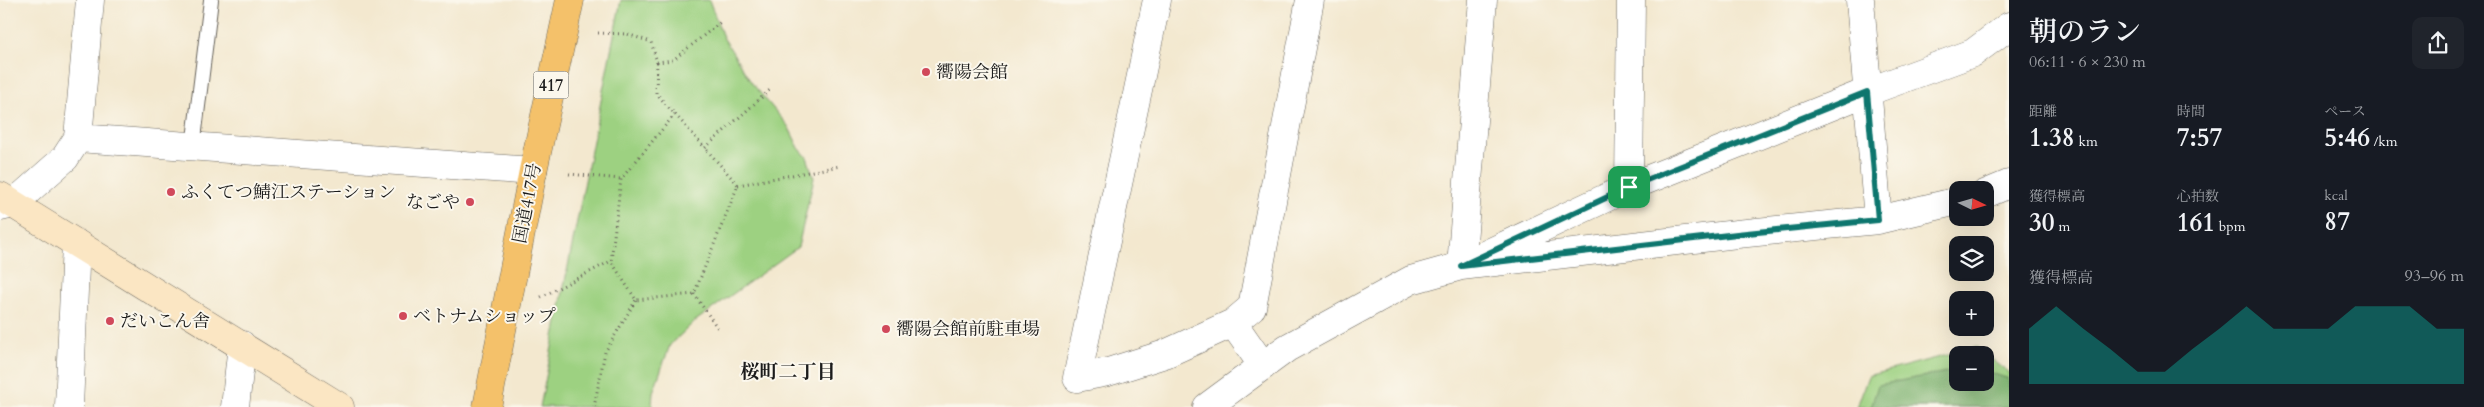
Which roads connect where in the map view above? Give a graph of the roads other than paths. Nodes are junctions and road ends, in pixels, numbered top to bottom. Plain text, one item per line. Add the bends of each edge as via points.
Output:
1 (90, 0) edge
2 (211, 0) edge
3 (570, 0) edge
4 (1157, 0) edge
5 (1310, 0) edge
6 (1483, 0) edge
7 (1631, 0) edge
8 (1860, 0) edge
9 (2009, 26) edge
10 (1867, 92) junction
11 (78, 138) junction
12 (193, 147) junction
13 (533, 170) junction
14 (2009, 184) edge
15 (1629, 187) junction
16 (1994, 190) edge
17 (4, 202) edge
18 (1949, 203) edge
19 (1878, 220) junction
20 (76, 243) junction
21 (1461, 266) junction
22 (1233, 323) junction
23 (242, 345) junction
24 (1263, 366) junction
25 (69, 407) edge
26 (235, 407) edge
27 (340, 407) edge
28 (487, 407) edge
29 (1208, 407) edge

1 - 11 street
2 - 12 lane
3 - 13 highway, 国道417号 / 417
4 - 22 street via 1077,378 1165,354
5 - 22 street via 1252,307
6 - 21 street
7 - 15 street
8 - 10 street
9 - 10 street via 1973,52
10 - 15 street
10 - 19 street
11 - 12 street
11 - 17 street via 65,158
12 - 13 street
13 - 28 highway, 国道417号 / 417
14 - 16 street
15 - 21 street
17 - 20 street
18 - 19 street
19 - 21 street
20 - 23 street
20 - 25 street
21 - 24 street via 1411,280 1288,348
22 - 24 street
23 - 26 street
23 - 27 street
24 - 29 street

